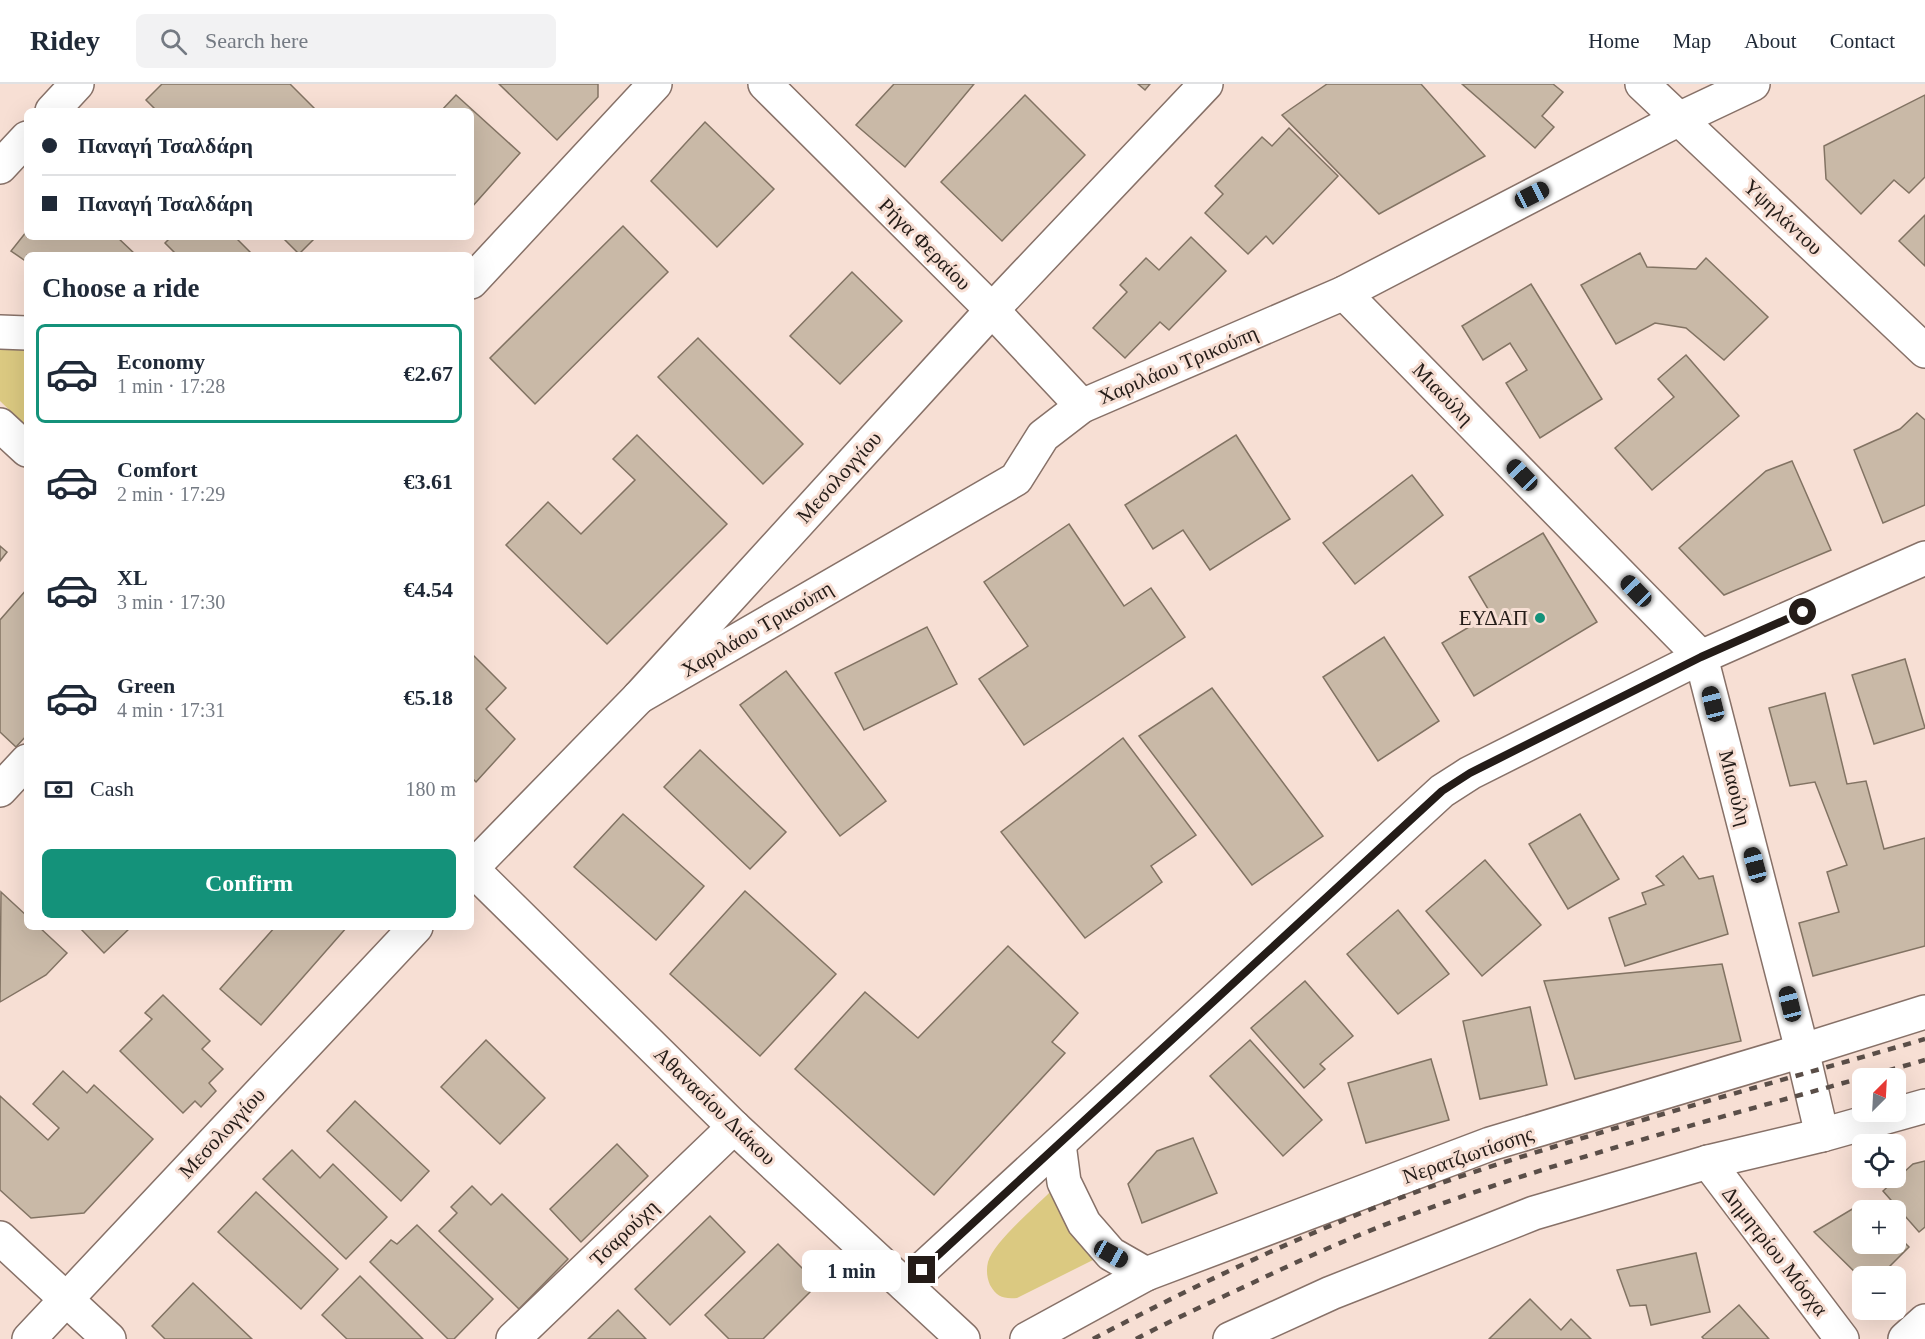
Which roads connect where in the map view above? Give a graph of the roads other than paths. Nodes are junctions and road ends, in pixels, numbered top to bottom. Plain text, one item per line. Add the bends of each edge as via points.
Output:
1 (77, 84) edge
2 (655, 84) edge
3 (1206, 84) edge
4 (1642, 84) edge
5 (1753, 84) edge
6 (781, 89) edge
7 (55, 108) edge
8 (1679, 119) junction
9 (24, 141) edge
10 (0, 167) edge
11 (474, 279) edge
12 (1344, 293) junction
13 (992, 310) junction
14 (0, 332) edge
15 (24, 333) edge
16 (1925, 351) edge
17 (1082, 406) junction
18 (0, 425) edge
19 (24, 447) edge
20 (1925, 558) edge
21 (1701, 657) junction
22 (639, 697) junction
23 (24, 764) edge
24 (0, 790) edge
25 (474, 865) edge
26 (474, 871) edge
27 (413, 930) edge
28 (1925, 1012) edge
29 (1802, 1050) junction
30 (1925, 1106) edge
31 (734, 1127) junction
32 (1822, 1134) junction
33 (1059, 1144) junction
34 (1708, 1162) junction
35 (0, 1238) edge
36 (1146, 1274) junction
37 (905, 1285) junction
38 (66, 1299) junction
39 (1925, 1321) edge
40 (29, 1339) edge
41 (109, 1339) edge
42 (513, 1339) edge
43 (963, 1339) edge
44 (1026, 1339) edge
45 (1230, 1339) edge
46 (1842, 1339) edge
47 (1905, 1339) edge

1 - 7 street
2 - 11 street
3 - 13 street, Μεσολογγίου
4 - 8 street, Υψηλάντου
5 - 8 street, Χαριλάου Τρικούπη
6 - 13 street, Ρήγα Φεραίου
8 - 12 street, Χαριλάου Τρικούπη
8 - 16 street, Υψηλάντου
9 - 10 street
12 - 17 street, Χαριλάου Τρικούπη
12 - 21 street, Μιαούλη
13 - 17 street, Ρήγα Φεραίου
13 - 22 street, Μεσολογγίου
14 - 15 street
17 - 22 street, Χαριλάου Τρικούπη via 1043,436 1016,479
18 - 19 street
20 - 21 street
21 - 29 street, Μιαούλη
21 - 33 street via 1470,773 1442,791
22 - 25 street, Μεσολογγίου
23 - 24 street
26 - 31 street, Αθανασίου Διάκου
27 - 38 street, Μεσολογγίου
28 - 29 street, Νερατζιωτίσσης
29 - 32 street, Μιαούλη
29 - 36 street, Νερατζιωτίσσης via 1490,1144
30 - 32 street
31 - 37 street, Αθανασίου Διάκου
31 - 42 street, Τσαρούχη
32 - 34 street
33 - 36 street via 1064,1182 1084,1223 1111,1254
33 - 37 street
34 - 45 street via 1534,1213 1331,1293
34 - 46 street, Δημητρίου Μόσχα
35 - 38 street
36 - 44 street, Νερατζιωτίσσης
37 - 43 street, Αθανασίου Διάκου
38 - 40 street, Μεσολογγίου
38 - 41 street
39 - 47 street

